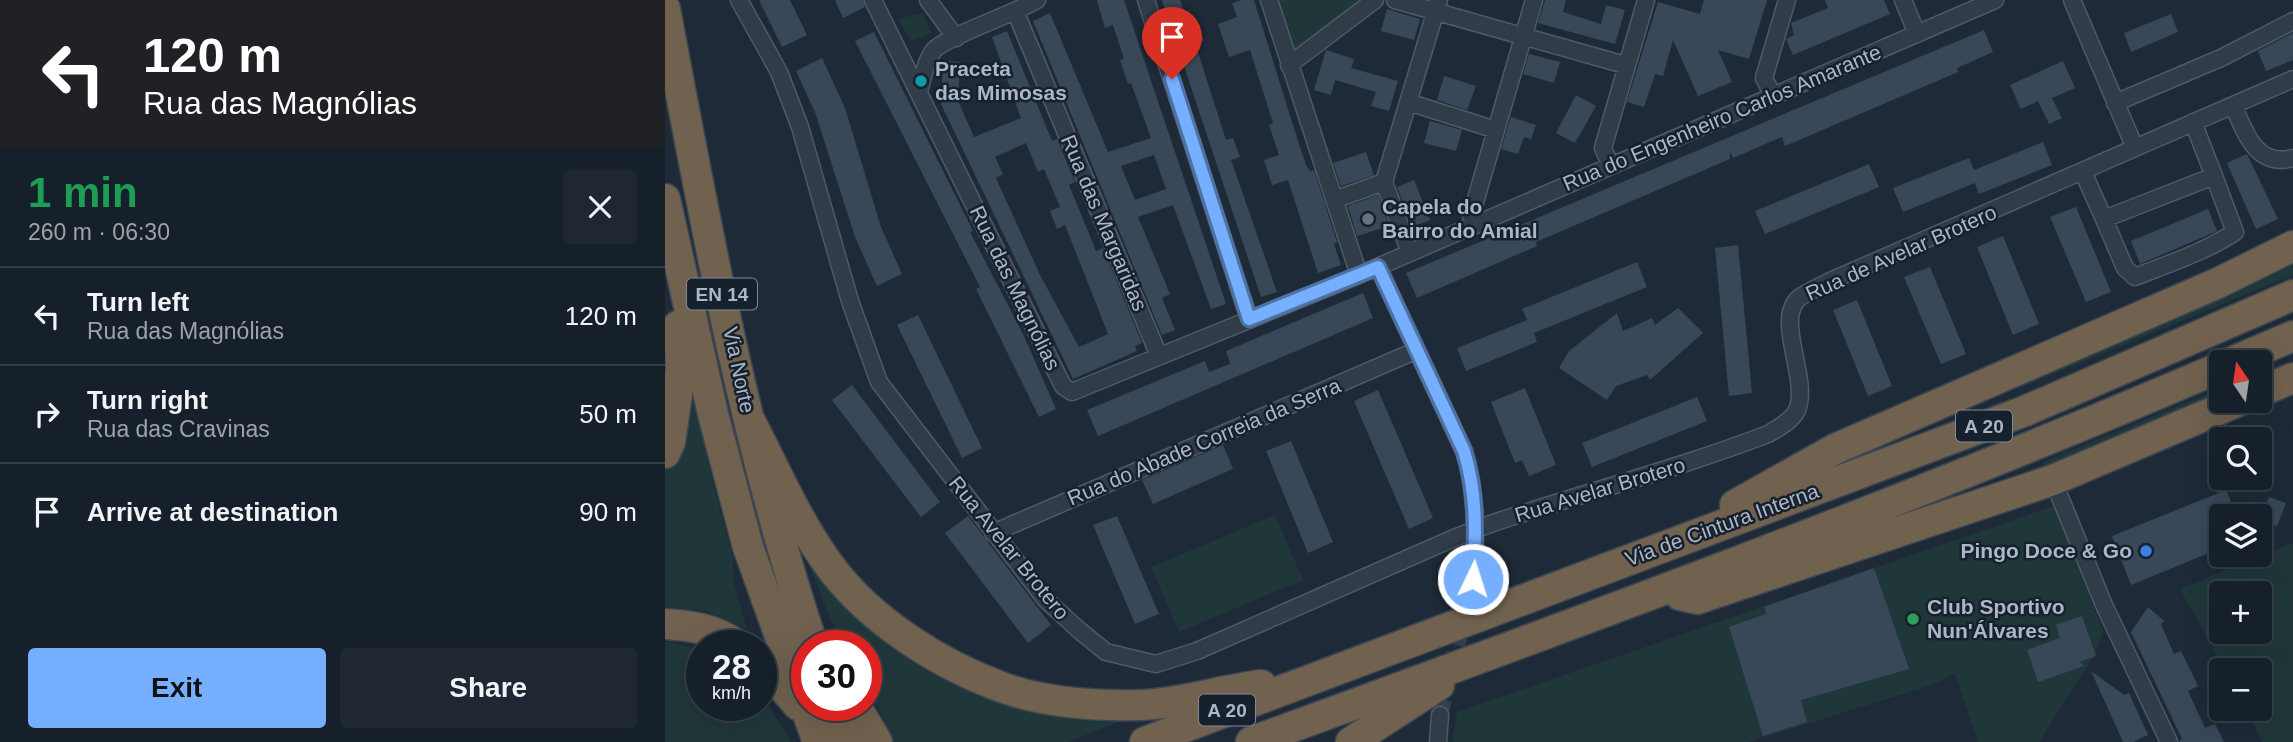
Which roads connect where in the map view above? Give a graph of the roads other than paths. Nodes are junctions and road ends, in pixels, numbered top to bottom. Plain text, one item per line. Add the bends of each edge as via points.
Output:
1 (739, 0) edge
2 (929, 0) edge
3 (1037, 0) edge
4 (1146, 0) edge
5 (1269, 0) edge
6 (1375, 0) edge
7 (1395, 0) edge
8 (1534, 0) edge
9 (1646, 0) edge
10 (1787, 0) edge
11 (1903, 0) edge
12 (1995, 0) edge
13 (2072, 0) edge
14 (875, 6) edge
15 (1437, 6) edge
16 (665, 9) edge
17 (1016, 13) junction
18 (2293, 21) edge
19 (1917, 34) junction
20 (1523, 36) junction
21 (956, 38) junction
22 (1289, 65) junction
23 (1625, 65) junction
24 (2293, 79) edge
25 (919, 91) junction
26 (1773, 96) junction
27 (1408, 102) junction
28 (2115, 103) junction
29 (2233, 105) junction
30 (2193, 122) junction
31 (1496, 130) junction
32 (2135, 148) junction
33 (2293, 158) edge
34 (1611, 166) junction
35 (2083, 172) junction
36 (2214, 176) junction
37 (1384, 182) junction
38 (665, 199) edge
39 (1333, 200) junction
40 (2104, 219) junction
41 (1476, 225) junction
42 (673, 239) junction
43 (2293, 246) edge
44 (1410, 253) junction
45 (1378, 267) junction
46 (1359, 275) junction
47 (2293, 295) edge
48 (1249, 319) junction
49 (2293, 336) edge
50 (2260, 350) edge
51 (1415, 351) junction
52 (1159, 356) junction
53 (2209, 372) edge
54 (2293, 378) edge
55 (2272, 387) edge
56 (2211, 413) edge
57 (750, 421) junction
58 (1750, 441) joint
59 (665, 453) edge
60 (2053, 480) junction
61 (993, 533) junction
62 (1670, 544) junction
63 (1473, 579) tunnel mouth
64 (1662, 592) junction
65 (665, 624) edge
66 (712, 630) edge
67 (809, 630) edge
68 (1483, 656) junction
69 (777, 678) edge
70 (1310, 679) junction
71 (1440, 715) tunnel mouth
72 (865, 721) edge
73 (820, 722) edge
74 (845, 742) edge
75 (877, 742) edge
76 (1145, 742) edge
77 (1251, 742) edge
78 (1351, 742) edge
79 (1438, 742) edge
80 (2169, 742) edge

1 - 61 street, Rua Avelar Brotero via 779,72 800,127 850,301 879,382
2 - 21 street
3 - 17 street
4 - 48 street
5 - 22 street
6 - 22 street
7 - 15 street
8 - 20 street
9 - 23 street
10 - 26 street via 1764,78
11 - 19 street
12 - 19 street, Rua do Engenheiro Carlos Amarante
13 - 28 street
14 - 25 street
15 - 20 street
15 - 27 street
16 - 57 highway, Via Norte / EN 14
17 - 21 street
17 - 52 street, Rua das Margaridas
18 - 28 street
19 - 26 street, Rua do Engenheiro Carlos Amarante
20 - 23 street
20 - 31 street
21 - 25 street via 933,51
22 - 39 street
23 - 34 street via 1603,148
24 - 29 street, Rua de Avelar Brotero
25 - 52 street, Rua das Magnólias via 1063,386 1078,391
26 - 34 street, Rua do Engenheiro Carlos Amarante
27 - 31 street
27 - 37 street
28 - 32 street
29 - 30 street, Rua de Avelar Brotero
29 - 33 street via 2250,143 2264,157
30 - 32 street, Rua de Avelar Brotero
30 - 36 street
31 - 41 street via 1471,216
32 - 35 street, Rua de Avelar Brotero
34 - 41 street, Rua do Engenheiro Carlos Amarante
35 - 40 street
35 - 58 street, Rua de Avelar Brotero via 1797,299 1790,318 1800,393 1797,411 1784,425
36 - 40 street
36 - 40 street via 2235,232 2220,243 2160,267 2134,277 2125,268
37 - 39 street
37 - 44 street
38 - 42 highway, Via Norte / EN 14
39 - 46 street
41 - 44 street, Rua do Engenheiro Carlos Amarante
42 - 59 highway via 681,367
42 - 73 highway, Via Norte / EN 14 via 745,536
43 - 62 highway via 1835,449
44 - 45 street, Rua do Engenheiro Carlos Amarante
45 - 46 street, Rua das Magnólias
45 - 51 street
46 - 48 street, Rua das Magnólias
47 - 62 highway, Via de Cintura Interna / A 20 via 2025,411
48 - 52 street, Rua das Magnólias
49 - 50 highway
51 - 61 street, Rua do Abade Correia da Serra
51 - 63 street via 1472,475
53 - 64 highway, Via de Cintura Interna / A 20 via 2039,445
54 - 55 highway
56 - 60 highway
57 - 67 highway, Via Norte / EN 14
57 - 70 highway via 830,567 878,616 938,658 1006,689 1068,701 1143,705
58 - 61 street, Rua Avelar Brotero, bridge via 1490,524 1247,632 1156,664 1106,652 1046,600
60 - 64 highway via 1697,599
60 - 80 street via 2104,605
62 - 70 highway, Via de Cintura Interna / A 20
64 - 68 highway, Via de Cintura Interna / A 20
65 - 66 highway
68 - 77 highway, Via de Cintura Interna / A 20
68 - 78 highway
69 - 73 highway
70 - 76 highway, Via de Cintura Interna / A 20
71 - 79 street
72 - 75 highway
73 - 74 highway, Via Norte / EN 14

